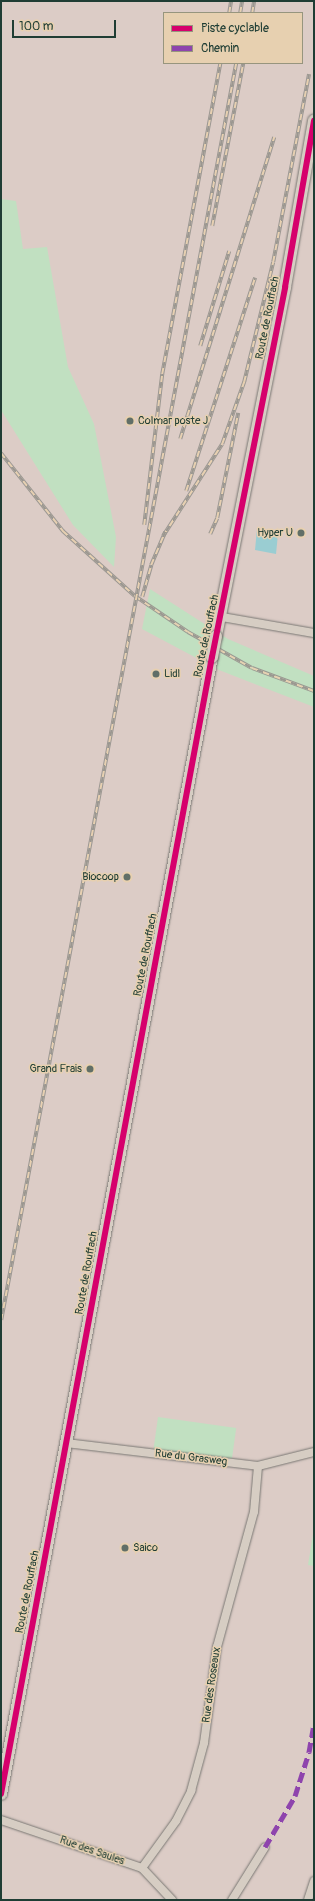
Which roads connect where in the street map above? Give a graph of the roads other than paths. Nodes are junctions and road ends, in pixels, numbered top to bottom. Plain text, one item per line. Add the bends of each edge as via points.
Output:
1 (314, 120) edge
2 (222, 617) junction
3 (314, 633) edge
4 (66, 1443) junction
5 (314, 1452) edge
6 (258, 1466) junction
7 (1, 1794) edge
8 (1, 1820) edge
9 (265, 1847) dead end
10 (142, 1868) junction
11 (314, 1881) edge
12 (172, 1900) edge
13 (232, 1900) edge
14 (308, 1900) edge

1 - 2 main road, Route de Rouffach
2 - 3 street
2 - 4 main road, Route de Rouffach, bridge via 212,657
4 - 6 street, Rue du Grasweg
4 - 7 main road, Route de Rouffach
5 - 6 street, Rue du Grasweg
6 - 10 street, Rue des Roseaux via 254,1512 217,1647 204,1743 191,1791 176,1822
8 - 10 street, Rue des Saules
9 - 13 street
10 - 12 street, Rue des Saules
11 - 14 street

